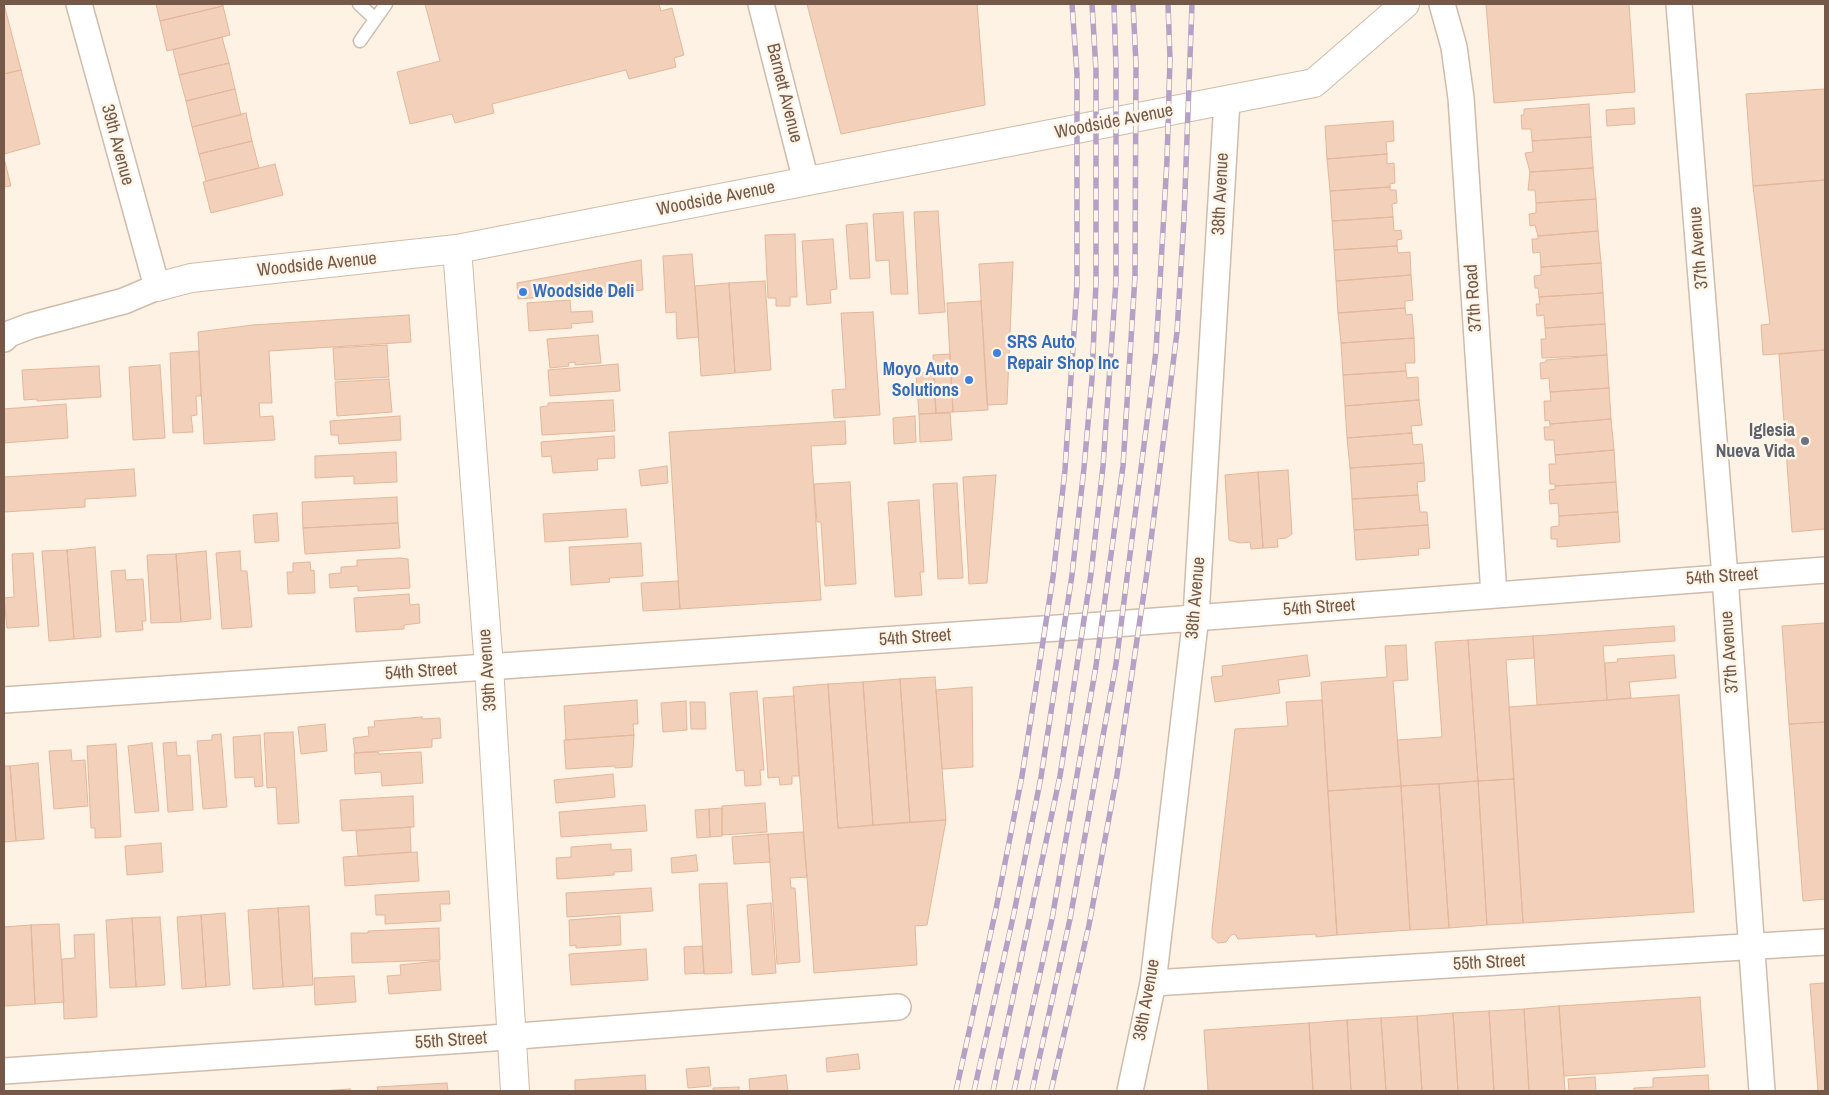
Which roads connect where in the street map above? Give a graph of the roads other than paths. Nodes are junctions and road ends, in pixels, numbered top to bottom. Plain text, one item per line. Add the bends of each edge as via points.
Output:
1 (79, 4) edge
2 (359, 4) edge
3 (386, 4) edge
4 (761, 4) edge
5 (1405, 4) edge
6 (1442, 4) edge
7 (1679, 4) edge
8 (376, 19) junction
9 (360, 41) dead end
10 (1227, 101) junction
11 (806, 181) junction
12 (457, 249) junction
13 (157, 287) junction
14 (4, 339) edge
15 (1825, 570) edge
16 (1725, 577) junction
17 (1494, 595) junction
18 (1196, 616) junction
19 (489, 667) junction
20 (4, 700) edge
21 (1825, 942) edge
22 (1750, 947) junction
23 (1152, 982) junction
24 (898, 1007) dead end
25 (511, 1037) junction
26 (4, 1071) edge
27 (515, 1091) edge
28 (1130, 1091) edge
29 (1762, 1091) edge

1 - 13 street, 39th Avenue
2 - 8 lane
3 - 8 lane
4 - 11 street, Barnett Avenue
5 - 10 street, Woodside Avenue via 1314,83
6 - 17 street, 37th Road via 1454,47 1461,98
7 - 16 street, 37th Avenue
8 - 9 lane
10 - 11 street, Woodside Avenue
10 - 18 street, 38th Avenue
11 - 12 street, Woodside Avenue
12 - 13 street, Woodside Avenue via 191,278
12 - 19 street, 39th Avenue
13 - 14 street, Woodside Avenue via 124,301 23,329
15 - 16 street, 54th Street
16 - 17 street, 54th Street
16 - 22 street, 37th Avenue
17 - 18 street, 54th Street
18 - 19 street, 54th Street
18 - 23 street, 38th Avenue
19 - 20 street, 54th Street
19 - 25 street, 39th Avenue
21 - 22 street, 55th Street
22 - 23 street, 55th Street
22 - 29 street, 37th Avenue
23 - 28 street, 38th Avenue
24 - 25 street, 55th Street
25 - 26 street, 55th Street
25 - 27 street, 39th Avenue

